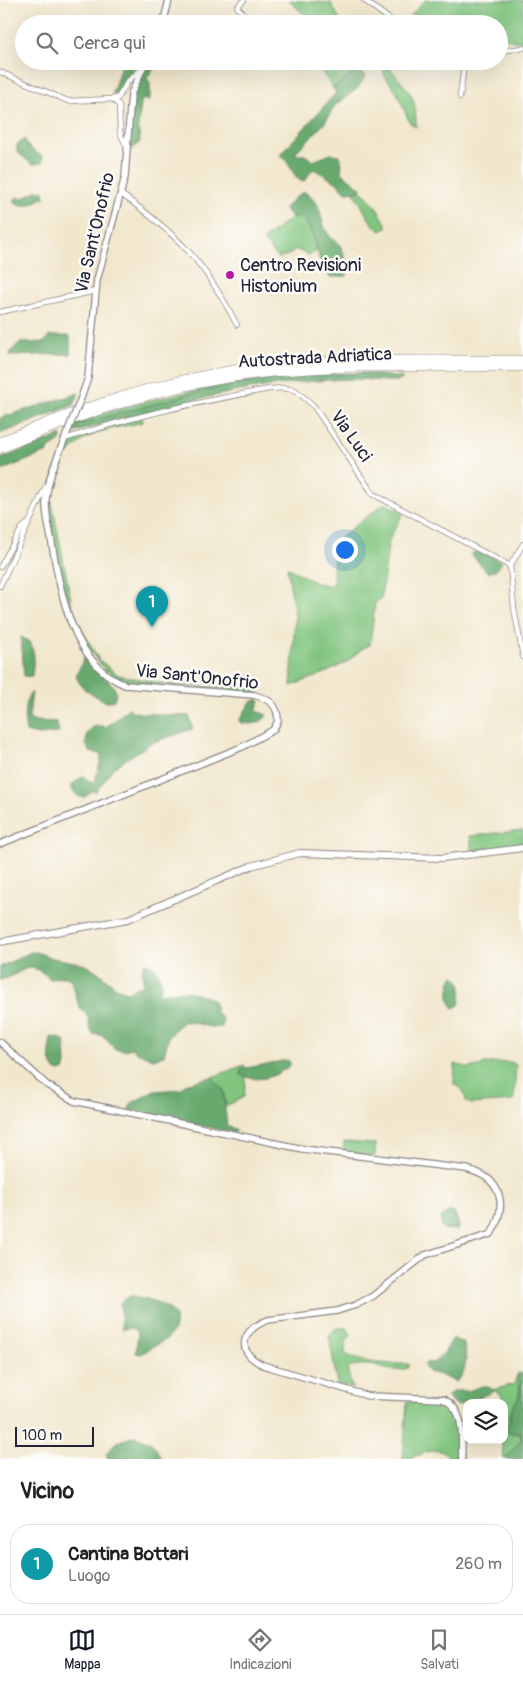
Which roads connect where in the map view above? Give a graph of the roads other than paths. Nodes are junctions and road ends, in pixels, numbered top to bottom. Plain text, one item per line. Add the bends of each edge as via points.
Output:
1 (169, 0) edge
2 (244, 0) edge
3 (364, 0) edge
4 (166, 15) edge
5 (241, 15) edge
6 (384, 15) edge
7 (523, 48) edge
8 (508, 50) edge
9 (141, 70) joint
10 (463, 70) edge
11 (0, 72) edge
12 (460, 97) dead end
13 (112, 99) junction
14 (127, 147) junction
15 (121, 194) junction
16 (96, 291) junction
17 (0, 312) edge
18 (236, 325) dead end
19 (523, 360) edge
20 (523, 368) edge
21 (66, 436) junction
22 (0, 441) edge
23 (0, 449) edge
24 (50, 478) junction
25 (28, 523) junction
26 (523, 544) edge
27 (521, 555) edge
28 (510, 566) junction
29 (0, 567) edge
30 (0, 586) edge
31 (523, 657) edge
32 (0, 844) edge
33 (523, 848) edge
34 (0, 942) edge
35 (0, 1042) edge
36 (462, 1459) edge

1 - 4 street
2 - 5 street via 237,8 243,13
3 - 6 street
7 - 8 street
9 - 13 street via 128,81 118,98
9 - 14 street, Via Sant'Onofrio via 131,94
10 - 12 street
11 - 13 street via 68,101
13 - 14 street via 119,105 120,133
14 - 15 street, Via Sant'Onofrio
15 - 16 street, Via Sant'Onofrio
15 - 18 street via 163,224 185,245 218,290
16 - 17 street
16 - 21 street, Via Sant'Onofrio, bridge via 88,378
19 - 22 highway, Autostrada Adriatica via 334,361 237,369 130,393
20 - 23 highway, Autostrada Adriatica via 348,368 244,376 189,385 125,402
21 - 24 street, Via Sant'Onofrio
21 - 28 street, Via Luci via 171,408 268,389 295,390 313,405 373,494
24 - 25 street
24 - 32 street, Via Sant'Onofrio via 46,506 62,598 72,626 97,666 112,680 125,685 266,698 276,708 278,721 272,730 242,747
25 - 29 street
25 - 30 street
26 - 27 street
27 - 28 street
28 - 31 street
33 - 34 main road via 442,858 300,853 251,866 128,919
35 - 36 street via 55,1091 84,1104 303,1149 466,1169 490,1178 496,1186 501,1210 498,1224 491,1234 425,1255 373,1296 356,1305 259,1324 247,1334 244,1349 263,1365 368,1396 443,1399 451,1403 458,1413

